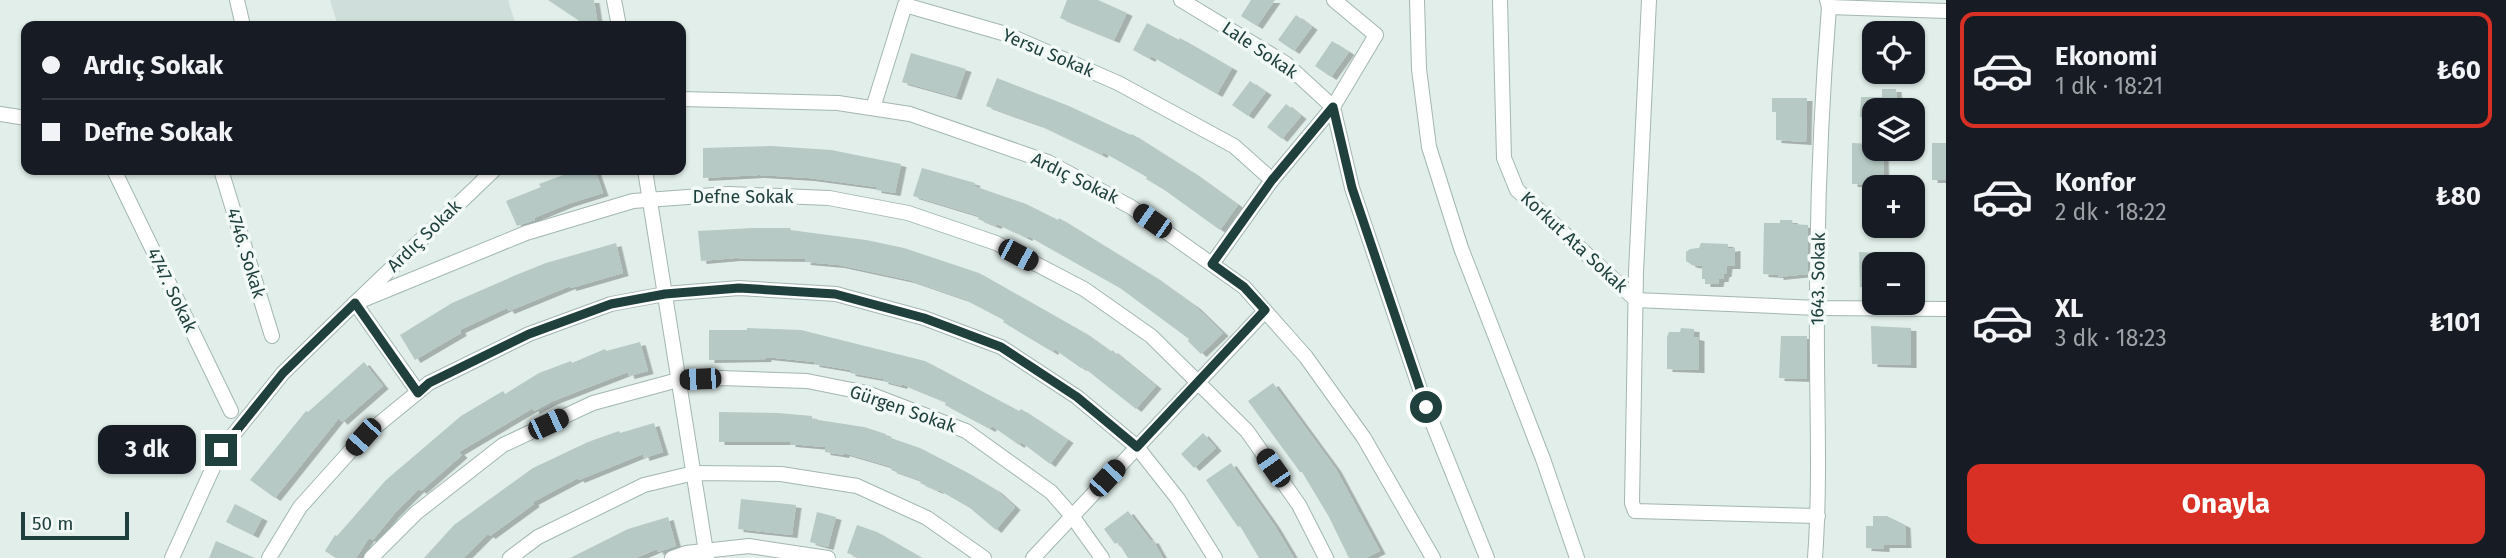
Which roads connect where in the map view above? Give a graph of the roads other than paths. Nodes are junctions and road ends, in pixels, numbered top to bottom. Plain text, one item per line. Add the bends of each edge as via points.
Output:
1 (237, 0) edge
2 (614, 0) edge
3 (1181, 0) edge
4 (1334, 0) edge
5 (1417, 0) edge
6 (1500, 0) edge
7 (1649, 0) edge
8 (1828, 3) edge
9 (1946, 10) edge
10 (242, 21) edge
11 (618, 21) edge
12 (686, 99) edge
13 (1333, 107) junction
14 (873, 108) junction
15 (0, 114) edge
16 (21, 117) edge
17 (116, 175) edge
18 (223, 175) edge
19 (489, 175) edge
20 (646, 175) edge
21 (1272, 180) junction
22 (649, 200) junction
23 (1212, 264) junction
24 (665, 294) junction
25 (1636, 300) junction
26 (355, 303) junction
27 (1816, 308) junction
28 (1946, 309) edge
29 (1265, 310) junction
30 (272, 336) dead end
31 (678, 380) junction
32 (1198, 381) junction
33 (418, 393) junction
34 (231, 411) dead end
35 (1137, 447) junction
36 (694, 473) junction
37 (1072, 516) junction
38 (1818, 516) junction
39 (707, 554) edge
40 (172, 558) edge
41 (269, 558) edge
42 (371, 558) edge
43 (510, 558) edge
44 (672, 558) edge
45 (828, 558) edge
46 (984, 558) edge
47 (1033, 558) edge
48 (1102, 558) edge
49 (1215, 558) edge
50 (1326, 558) edge
51 (1433, 558) edge
52 (1487, 558) edge
53 (1577, 558) edge
54 (1815, 558) edge

1 - 10 street
2 - 11 street
3 - 13 street, Lale Sokak via 1285,63
4 - 13 street via 1376,35
5 - 53 street via 1419,69 1429,147 1461,248
6 - 25 street, Korkut Ata Sokak via 1504,158 1517,190
7 - 25 street
8 - 9 street
8 - 27 street, 1643. Sokak
12 - 14 street, Ardıç Sokak
13 - 21 street
13 - 52 street via 1352,188 1426,407
14 - 21 street, Yersu Sokak via 905,5 1006,34 1118,83 1234,146
14 - 23 street, Ardıç Sokak via 910,114 1048,162 1131,207
15 - 16 street
17 - 34 street, 4747. Sokak
18 - 30 street, 4746. Sokak
19 - 26 street, Ardıç Sokak
20 - 22 street
21 - 23 street
22 - 24 street
22 - 26 street, Defne Sokak via 526,233
22 - 32 street, Defne Sokak via 729,194 829,198 908,214 996,243 1084,289 1152,336
23 - 29 street, Ardıç Sokak via 1244,287
24 - 31 street
24 - 33 street via 611,304 529,334 429,383
24 - 35 street via 739,288 835,294 924,318 1001,347 1077,397
25 - 27 street, Korkut Ata Sokak
25 - 38 street via 1635,511
26 - 33 street
26 - 40 street, Defne Sokak via 283,373 221,450
27 - 28 street, Korkut Ata Sokak
27 - 38 street, 1643. Sokak
29 - 32 street
29 - 51 street, Ardıç Sokak via 1306,357 1364,438
31 - 36 street
31 - 37 street, Gürgen Sokak via 807,381 867,393 965,431 1051,492
31 - 42 street, Gürgen Sokak via 593,403 503,445 416,513
32 - 35 street
32 - 50 street, Defne Sokak via 1247,431 1298,505
33 - 41 street via 354,447 300,507
35 - 37 street
35 - 49 street via 1178,499
36 - 39 street
36 - 43 street via 644,485 538,537
36 - 46 street via 781,474 857,486 927,518
37 - 47 street
37 - 48 street, Gürgen Sokak
38 - 54 street, 1643. Sokak
39 - 44 street
39 - 45 street via 749,546

